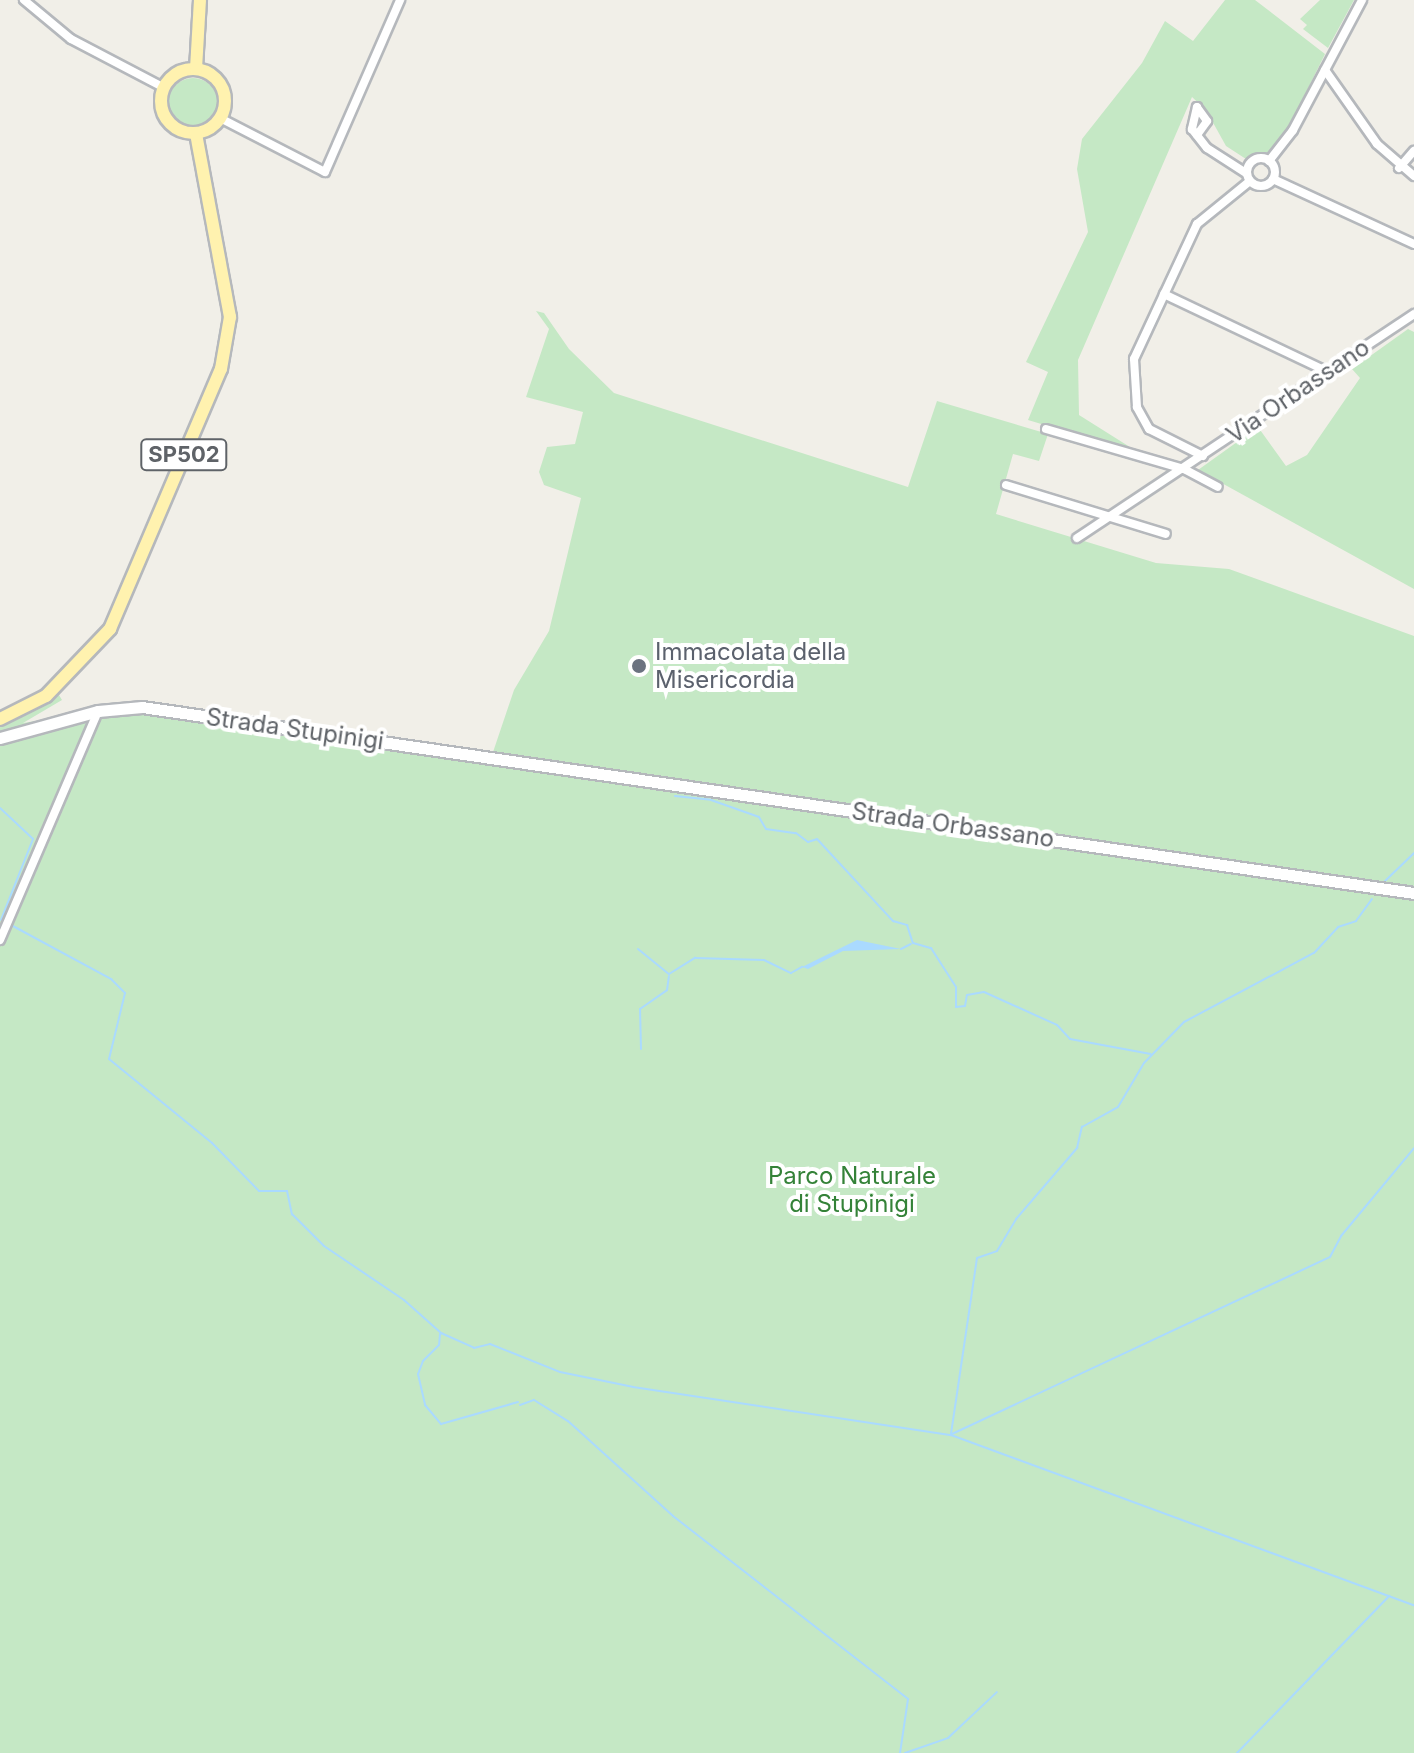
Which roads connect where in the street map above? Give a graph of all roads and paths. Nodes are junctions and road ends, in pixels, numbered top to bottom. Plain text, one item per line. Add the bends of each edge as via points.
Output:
1 (24, 0) edge
2 (200, 0) edge
3 (400, 0) edge
4 (1362, 0) edge
5 (196, 69) junction
6 (1325, 70) junction
7 (163, 87) junction
8 (220, 118) junction
9 (196, 133) junction
10 (1197, 135) dead end
11 (1414, 151) edge
12 (1269, 161) junction
13 (1399, 168) junction
14 (1414, 176) edge
15 (1248, 177) junction
16 (1273, 179) junction
17 (1414, 244) edge
18 (1164, 294) junction
19 (1414, 314) edge
20 (1326, 371) junction
21 (1046, 429) dead end
22 (1203, 456) junction
23 (1184, 469) junction
24 (1006, 485) dead end
25 (1218, 487) dead end
26 (1111, 517) junction
27 (1166, 534) dead end
28 (1077, 538) dead end
29 (98, 711) junction
30 (0, 719) edge
31 (0, 738) edge
32 (491, 758) joint
33 (1414, 893) edge
34 (0, 940) edge

1 - 7 street via 71,39
2 - 5 main road
3 - 8 street via 325,172
4 - 6 street
5 - 7 main road via 175,73
5 - 8 main road via 210,73 223,90
6 - 12 street
6 - 13 street
7 - 9 main road via 160,104 165,118 182,131
8 - 9 main road
9 - 30 main road, SP502 via 230,317 221,369 110,629 46,696
10 - 15 street
11 - 13 street
12 - 15 street via 1256,158
12 - 16 street
13 - 14 street
15 - 16 street via 1259,186
15 - 18 street via 1197,224
16 - 17 street
18 - 20 street
18 - 22 street via 1134,359 1137,407 1149,429
19 - 20 street, Via Orbassano
20 - 22 street, Via Orbassano
21 - 23 street
22 - 23 street, Via Orbassano
23 - 25 street
23 - 26 street, Via Orbassano
24 - 26 street
26 - 27 street
26 - 28 street, Via Orbassano
29 - 31 main road, Strada Stupinigi
29 - 32 main road, Strada Stupinigi via 173,711
29 - 34 street
32 - 33 main road, Strada Orbassano

